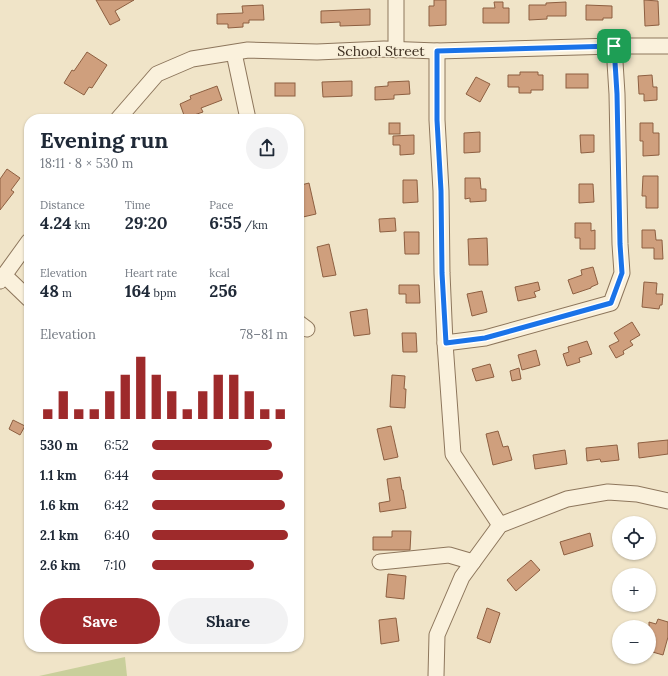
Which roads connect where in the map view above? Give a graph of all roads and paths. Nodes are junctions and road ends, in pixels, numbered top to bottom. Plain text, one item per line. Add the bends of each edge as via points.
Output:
1 (396, 0) edge
2 (614, 46) junction
3 (668, 46) edge
4 (396, 50) junction
5 (437, 51) junction
6 (234, 52) junction
7 (122, 114) edge
8 (247, 114) edge
9 (24, 248) edge
10 (2, 278) edge
11 (24, 295) edge
12 (446, 343) junction
13 (668, 501) edge
14 (500, 525) junction
15 (380, 562) dead end
16 (473, 562) junction
17 (436, 676) edge

1 - 4 street
2 - 3 street, School Street
2 - 5 street, School Street
2 - 12 street via 622,273 611,303 485,338
4 - 5 street, School Street
4 - 6 street, School Street
5 - 12 street via 437,120
6 - 7 street, School Street via 192,59 157,74
6 - 8 street
9 - 10 street
10 - 11 street
12 - 14 street via 454,454
13 - 14 street via 636,494 608,492 567,499
14 - 16 street
15 - 16 street via 449,555
16 - 17 street via 462,577 437,635

